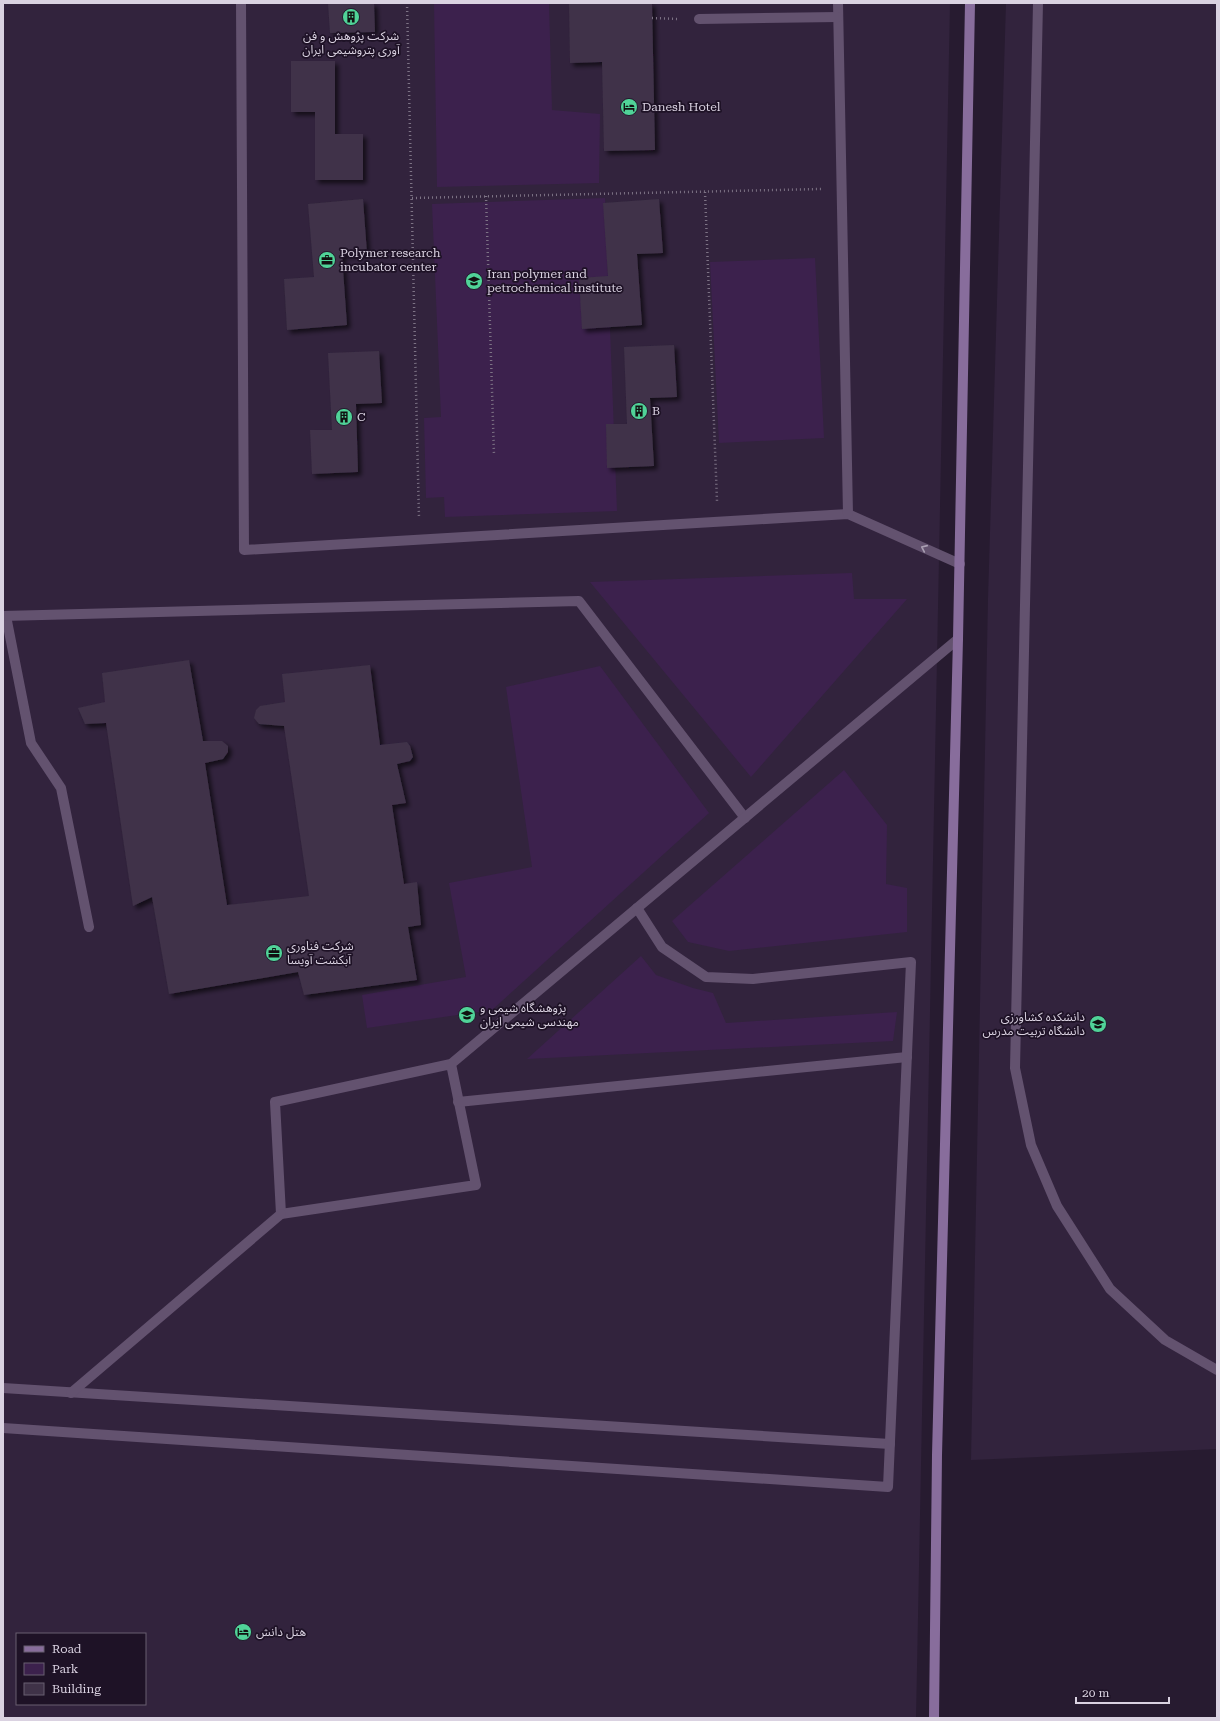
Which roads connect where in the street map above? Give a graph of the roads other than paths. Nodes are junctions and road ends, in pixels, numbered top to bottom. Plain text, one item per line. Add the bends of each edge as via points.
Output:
1 (241, 3) edge
2 (838, 3) edge
3 (970, 3) edge
4 (1038, 3) edge
5 (838, 17) junction
6 (699, 18) dead end
7 (848, 514) junction
8 (960, 564) junction
9 (5, 616) edge
10 (958, 639) junction
11 (745, 818) junction
12 (637, 908) junction
13 (89, 927) dead end
14 (907, 1057) junction
15 (451, 1064) junction
16 (458, 1102) junction
17 (281, 1214) junction
18 (1217, 1370) edge
19 (3, 1388) edge
20 (71, 1393) junction
21 (3, 1428) edge
22 (890, 1444) junction
23 (934, 1718) edge

1 - 7 street via 244,550
2 - 5 street
3 - 8 street
4 - 18 street via 1015,1068 1031,1145 1054,1199 1110,1289 1165,1340
5 - 6 street
5 - 7 street
8 -> 7 street
8 - 10 street
9 - 11 street via 579,601
9 - 13 street via 31,742 61,788
10 - 11 street
10 - 23 street via 937,1455
11 - 12 street
12 - 14 street via 662,947 706,976 753,978 911,962
12 - 15 street
14 - 16 street
14 - 22 street
15 - 16 street
15 - 17 street via 275,1102
16 - 17 street via 476,1184
17 - 20 street
19 - 20 street
20 - 22 street
21 - 22 street via 888,1487

